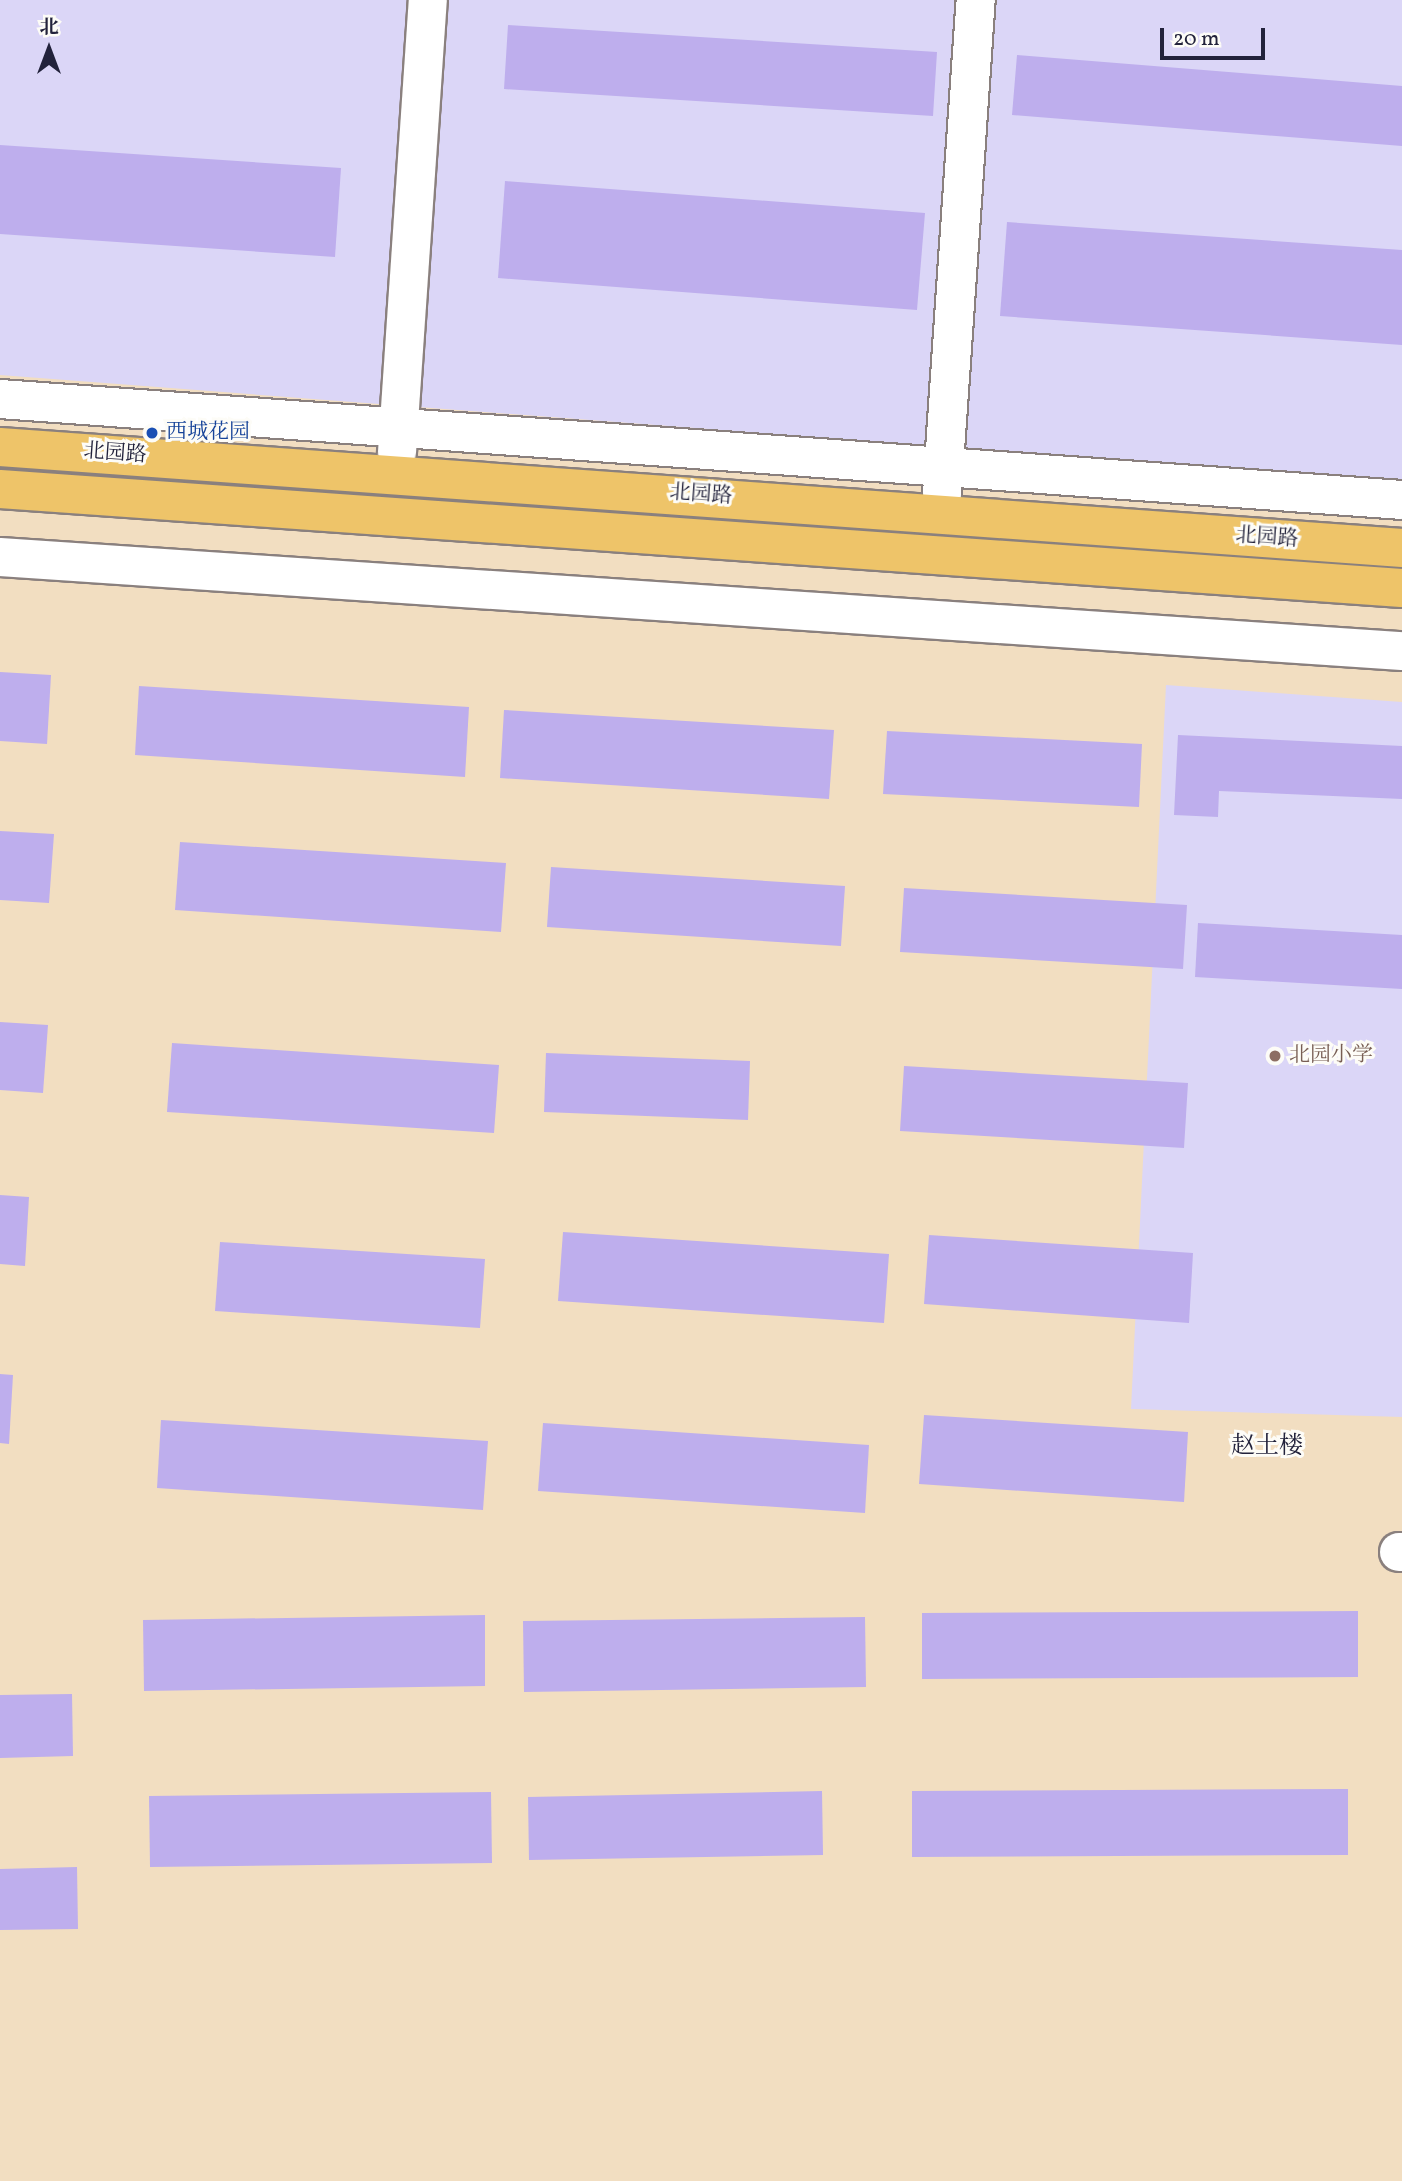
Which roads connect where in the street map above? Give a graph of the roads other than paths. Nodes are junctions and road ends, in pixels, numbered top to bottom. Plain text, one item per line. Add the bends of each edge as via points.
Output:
1 (428, 0) edge
2 (976, 0) edge
3 (0, 399) edge
4 (398, 428) junction
5 (0, 447) edge
6 (943, 467) junction
7 (396, 472) junction
8 (0, 489) edge
9 (1402, 500) edge
10 (940, 514) junction
11 (1402, 548) edge
12 (0, 557) edge
13 (1402, 588) edge
14 (1402, 651) edge

1 - 4 street
2 - 6 street
3 - 4 street
4 - 6 street
4 - 7 street
5 - 7 main road, 北园路
6 - 9 street
6 - 10 street
7 - 10 main road, 北园路
8 - 13 main road, 北园路
10 - 11 main road, 北园路
12 - 14 street

